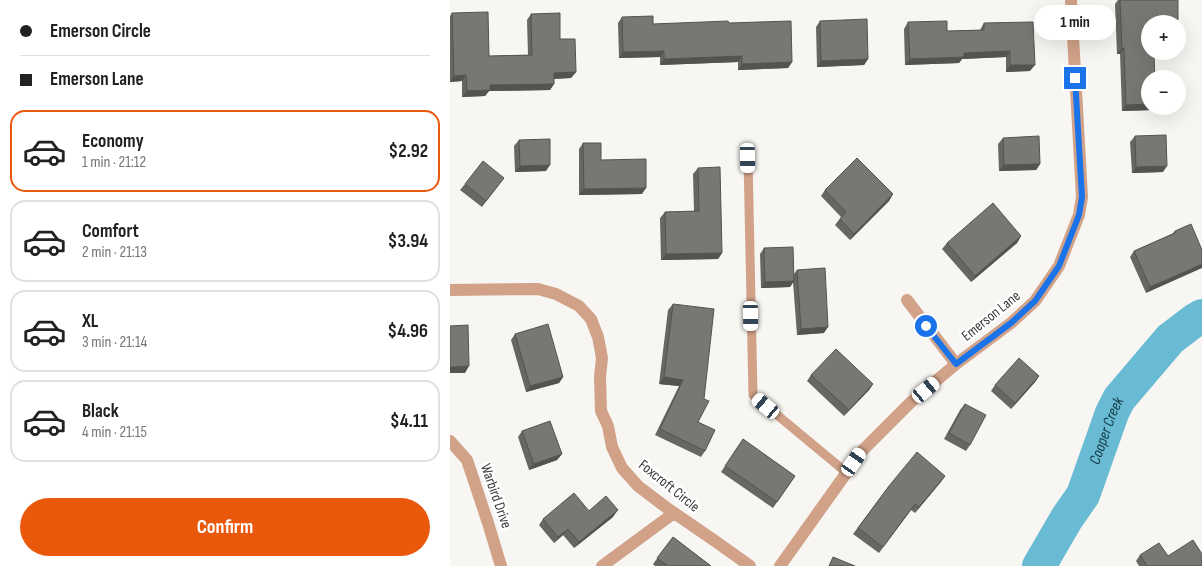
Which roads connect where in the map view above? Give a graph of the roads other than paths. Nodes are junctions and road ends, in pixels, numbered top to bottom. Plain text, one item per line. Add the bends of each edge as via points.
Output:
1 (1071, 0) edge
2 (748, 158) dead end
3 (450, 290) edge
4 (907, 300) dead end
5 (956, 364) junction
6 (450, 440) edge
7 (847, 473) junction
8 (674, 513) junction
9 (501, 566) edge
10 (602, 566) edge
11 (750, 566) edge
12 (780, 566) edge

1 - 5 street, Emerson Lane via 1082,197 1079,215 1059,266 1035,301
2 - 7 lane via 753,394
3 - 8 street, Foxcroft Circle via 538,289 579,306 591,319 598,337 602,358 601,411 612,447 622,468 638,486
4 - 5 street
5 - 7 street, Emerson Lane via 911,402 862,452
6 - 9 street, Warbird Drive via 466,460
7 - 12 street, Emerson Lane
8 - 10 street
8 - 11 street, Foxcroft Circle

